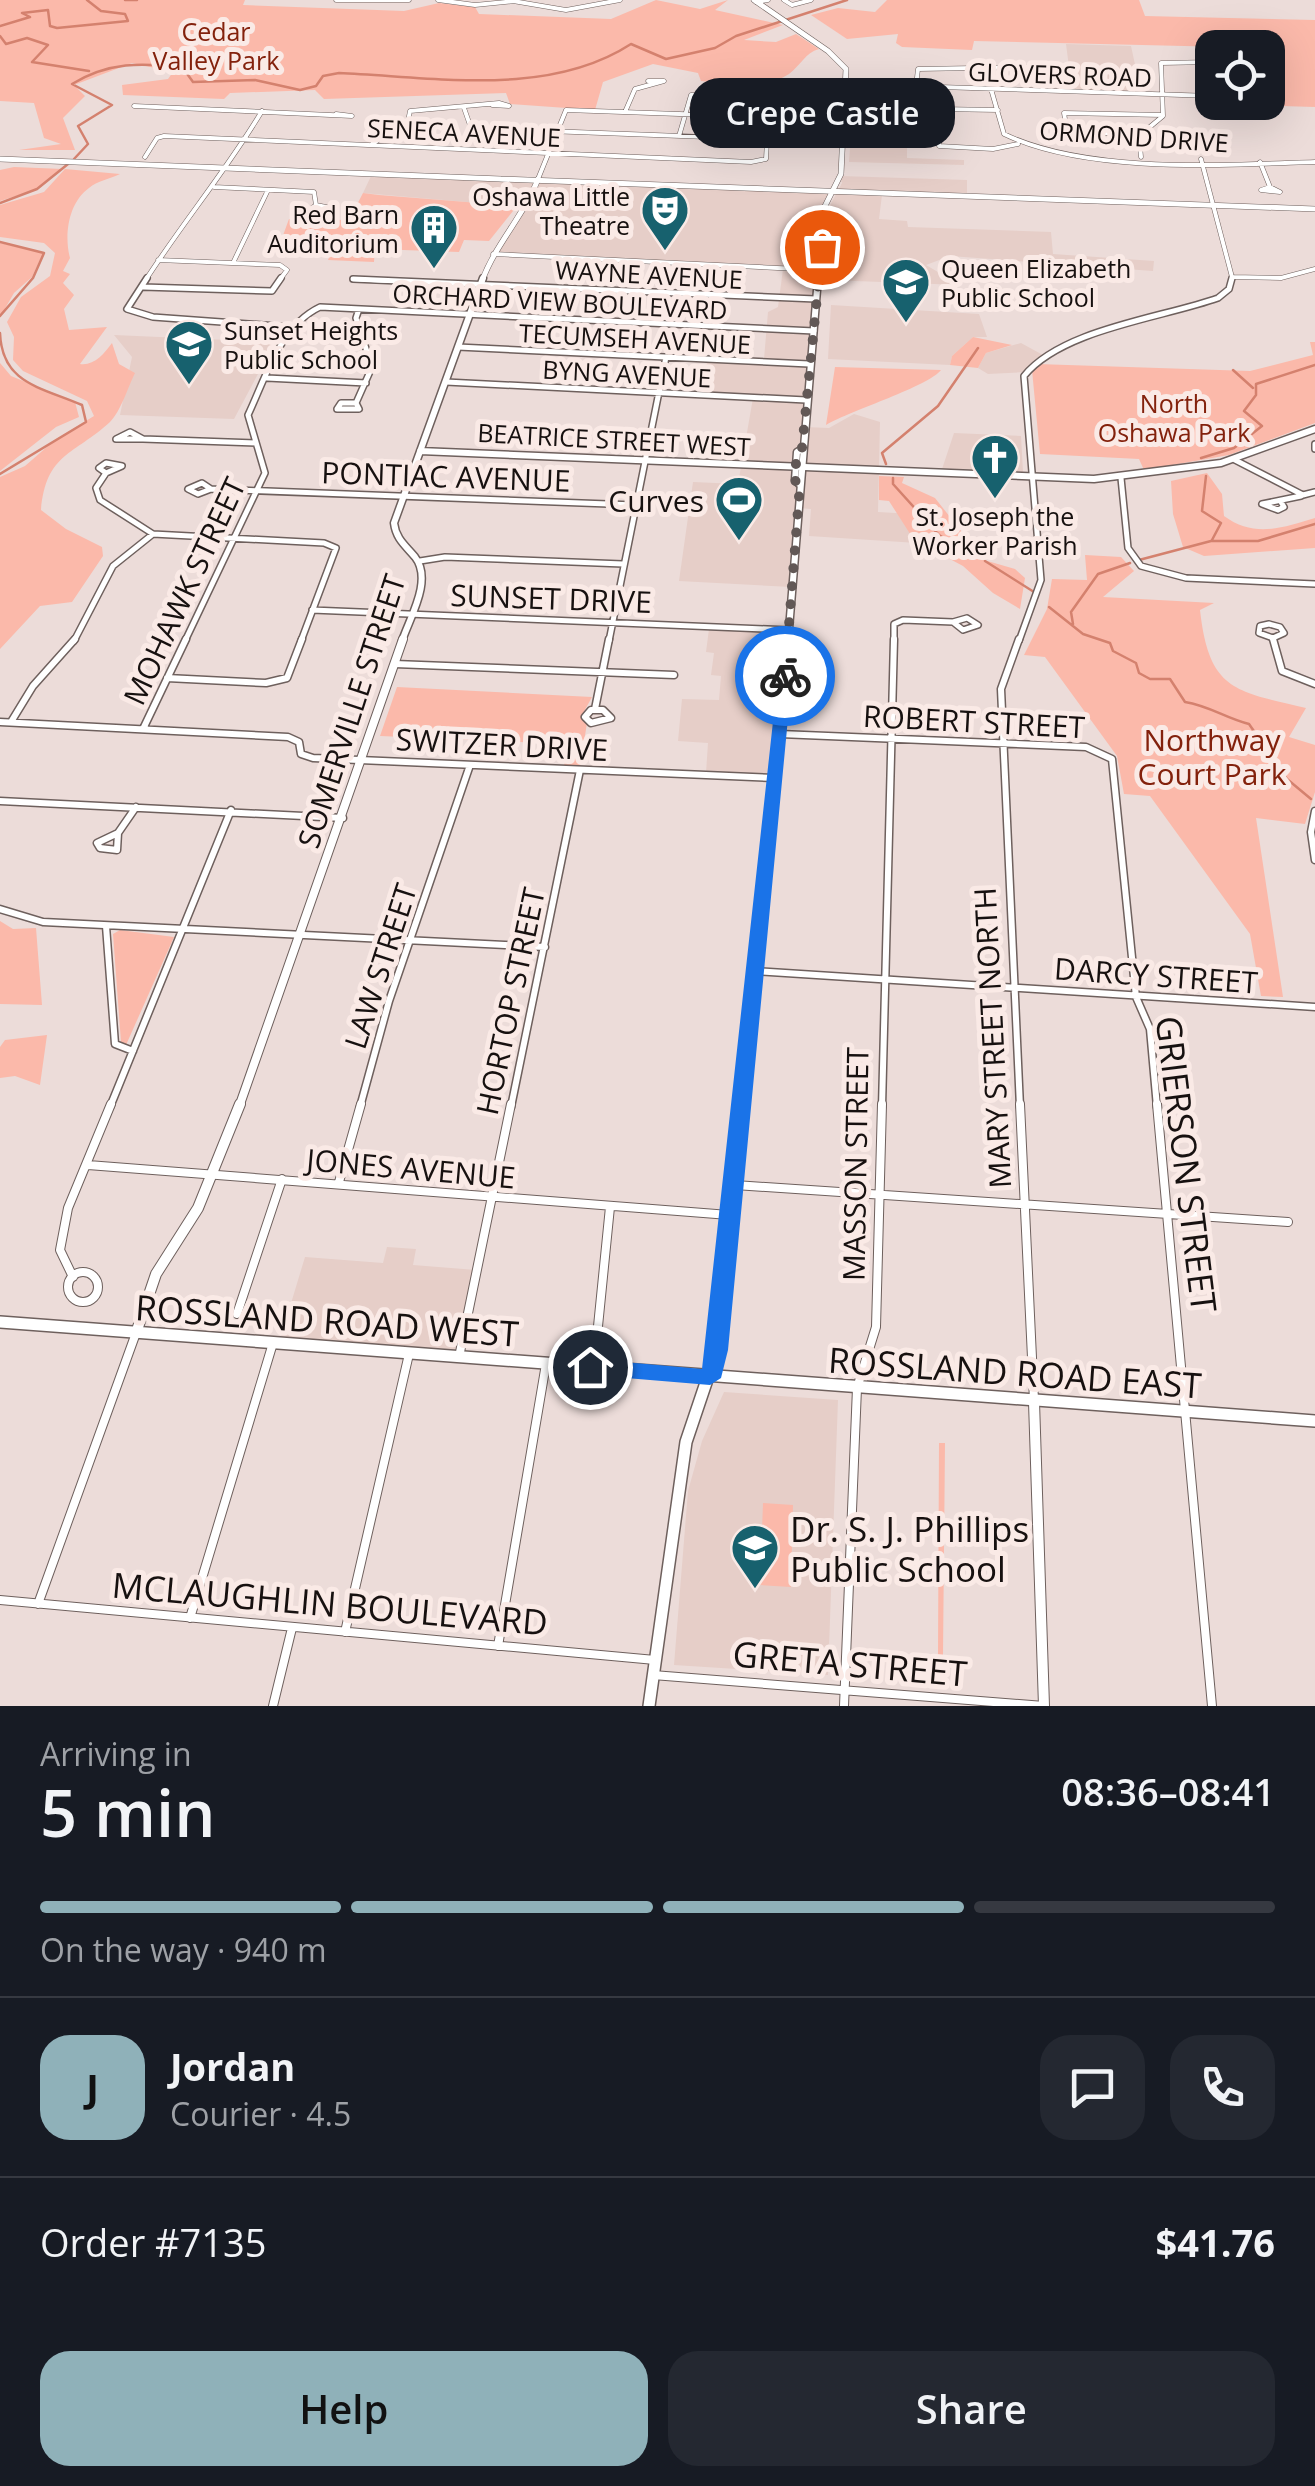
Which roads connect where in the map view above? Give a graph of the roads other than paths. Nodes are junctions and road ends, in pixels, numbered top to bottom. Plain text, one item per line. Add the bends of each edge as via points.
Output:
1 (336, 0) edge
2 (409, 0) edge
3 (438, 0) edge
4 (620, 0) edge
5 (768, 0) edge
6 (784, 0) edge
7 (811, 0) edge
8 (515, 1) edge
9 (755, 1) edge
10 (1195, 62) edge
11 (648, 81) dead end
12 (847, 84) junction
13 (916, 86) junction
14 (991, 88) junction
15 (1043, 90) junction
16 (1159, 94) junction
17 (774, 95) dead end
18 (1195, 95) edge
19 (134, 106) dead end
20 (492, 106) dead end
21 (464, 108) junction
22 (1000, 110) junction
23 (262, 111) junction
24 (625, 112) junction
25 (336, 114) dead end
26 (685, 114) junction
27 (1163, 115) junction
28 (845, 120) junction
29 (555, 132) junction
30 (1140, 135) junction
31 (679, 136) junction
32 (245, 139) junction
33 (1018, 144) junction
34 (372, 145) junction
35 (547, 155) junction
36 (1141, 157) junction
37 (146, 158) dead end
38 (1201, 159) junction
39 (0, 160) edge
40 (30, 161) joint
41 (48, 162) joint
42 (1260, 162) junction
43 (1315, 162) edge
44 (94, 164) joint
45 (194, 167) joint
46 (228, 169) junction
47 (538, 180) junction
48 (213, 187) junction
49 (1270, 187) dead end
50 (268, 190) junction
51 (834, 191) junction
52 (316, 205) dead end
53 (1213, 206) junction
54 (1315, 209) edge
55 (492, 254) junction
56 (158, 260) junction
57 (233, 263) junction
58 (1315, 269) edge
59 (819, 270) junction
60 (1232, 277) junction
61 (353, 279) dead end
62 (481, 284) junction
63 (142, 287) junction
64 (816, 300) junction
65 (359, 309) junction
66 (306, 310) joint
67 (470, 314) junction
68 (290, 327) junction
69 (814, 330) junction
70 (458, 347) junction
71 (666, 357) junction
72 (810, 364) junction
73 (267, 378) junction
74 (446, 382) junction
75 (366, 383) junction
76 (657, 392) junction
77 (806, 400) junction
78 (356, 403) dead end
79 (1315, 429) edge
80 (142, 438) dead end
81 (256, 443) junction
82 (420, 451) junction
83 (1234, 460) junction
84 (644, 461) junction
85 (801, 467) junction
86 (106, 473) dead end
87 (1032, 477) junction
88 (1121, 478) junction
89 (212, 489) dead end
90 (255, 491) junction
91 (1315, 492) edge
92 (1303, 496) junction
93 (403, 498) junction
94 (1281, 502) dead end
95 (635, 506) junction
96 (153, 534) junction
97 (233, 539) junction
98 (420, 561) junction
99 (623, 564) junction
100 (1315, 584) edge
101 (312, 610) junction
102 (412, 614) junction
103 (953, 622) dead end
104 (610, 623) junction
105 (789, 630) junction
106 (1273, 638) dead end
107 (395, 664) junction
108 (599, 672) junction
109 (674, 675) dead end
110 (167, 678) junction
111 (1315, 684) edge
112 (595, 710) dead end
113 (0, 722) edge
114 (11, 722) junction
115 (143, 730) junction
116 (780, 734) junction
117 (888, 738) junction
118 (1004, 744) junction
119 (1105, 753) joint
120 (362, 760) junction
121 (470, 765) junction
122 (580, 770) junction
123 (776, 778) junction
124 (0, 801) edge
125 (136, 807) junction
126 (231, 810) junction
127 (1315, 811) edge
128 (343, 818) junction
129 (118, 833) dead end
130 (1315, 860) edge
131 (0, 909) edge
132 (106, 926) junction
133 (183, 930) junction
134 (302, 937) junction
135 (412, 944) junction
136 (545, 947) junction
137 (754, 971) junction
138 (884, 981) junction
139 (1013, 989) junction
140 (1136, 996) junction
141 (1315, 1007) edge
142 (133, 1051) junction
143 (88, 1165) junction
144 (212, 1176) junction
145 (282, 1179) junction
146 (339, 1182) junction
147 (734, 1185) junction
148 (881, 1196) junction
149 (493, 1198) junction
150 (1025, 1204) junction
151 (610, 1206) junction
152 (1168, 1213) junction
153 (730, 1215) junction
154 (1288, 1222) dead end
155 (73, 1277) junction
156 (237, 1314) dead end
157 (1, 1324) edge
158 (136, 1333) junction
159 (272, 1343) junction
160 (410, 1354) junction
161 (458, 1358) junction
162 (546, 1364) junction
163 (594, 1368) junction
164 (710, 1378) junction
165 (856, 1388) junction
166 (1034, 1402) junction
167 (1184, 1412) junction
168 (1315, 1421) edge
169 (0, 1600) edge
170 (38, 1604) junction
171 (190, 1618) junction
172 (292, 1628) junction
173 (346, 1632) junction
174 (498, 1646) junction
175 (655, 1660) junction
176 (653, 1675) junction
177 (845, 1689) junction
178 (273, 1706) edge
179 (649, 1706) edge
180 (844, 1706) edge
181 (1044, 1706) edge
182 (1212, 1706) edge

1 - 2 street
3 - 8 street
4 - 8 street via 578,9
5 - 9 street
6 - 7 street
9 - 12 main road via 836,58
10 - 16 street via 1162,61 1165,84
11 - 24 street via 632,90
12 - 13 street, GLOVERS ROAD
12 - 28 main road
13 - 14 street, GLOVERS ROAD
13 - 15 street via 916,72 925,68 1032,67 1040,69
14 - 15 street, GLOVERS ROAD
14 - 22 street, ORMOND DRIVE
15 - 16 street, GLOVERS ROAD
16 - 18 street, GLOVERS ROAD
16 - 27 street
17 - 26 street via 697,93 689,96
19 - 23 street via 189,114
20 - 21 street
21 - 29 street via 468,127
21 - 34 street via 410,111 408,121
22 - 33 street, ORMOND DRIVE via 1002,132
22 - 33 street via 939,109 938,146
23 - 25 street
23 - 32 street
24 - 26 street
24 - 29 street, SOMERVILLE STREET via 561,112
26 - 28 street
26 - 31 street
27 - 30 street
27 - 30 street via 1064,113 1070,132
28 - 51 main road
29 - 31 street
29 - 35 street, SOMERVILLE STREET
30 - 36 street
31 - 35 street, SENECA AVENUE via 761,139 768,145 761,162
32 - 34 street, SENECA AVENUE
32 - 37 street, SENECA AVENUE via 164,136
32 - 46 street
33 - 36 street, ORMOND DRIVE via 1049,153
34 - 35 street, SENECA AVENUE
35 - 47 street, SOMERVILLE STREET
36 - 38 street, ORMOND DRIVE
38 - 42 street, ORMOND DRIVE
38 - 53 street
39 - 40 main road
40 - 41 main road
41 - 44 main road
42 - 43 street, ORMOND DRIVE
42 - 49 street
44 - 45 main road
45 - 46 main road
46 - 47 main road
46 - 48 street
47 - 51 main road
47 - 55 street, SOMERVILLE STREET
48 - 50 street
48 - 56 street
50 - 52 street via 314,192
50 - 57 street
51 - 53 main road
51 - 59 main road
53 - 54 main road
53 - 60 street
55 - 59 street
55 - 62 street, SOMERVILLE STREET
56 - 57 street
56 - 63 street
57 - 63 street via 287,270 277,288 264,292
58 - 60 street via 1281,278
59 - 64 main road
60 - 87 street, MARY STREET NORTH via 1218,298 1035,360 1024,376
61 - 62 street, WAYNE AVENUE
62 - 64 street, WAYNE AVENUE
62 - 67 street, SOMERVILLE STREET
63 - 68 street via 127,309 133,314
64 - 69 main road
65 - 66 street, ORCHARD VIEW BOULEVARD
65 - 67 street, ORCHARD VIEW BOULEVARD
65 - 75 street via 372,367
66 - 68 street, MOHAWK STREET
67 - 69 street, ORCHARD VIEW BOULEVARD
67 - 70 street, SOMERVILLE STREET
68 - 73 street, MOHAWK STREET
69 - 72 main road
70 - 71 street, TECUMSEH AVENUE
70 - 74 street, SOMERVILLE STREET
71 - 72 street, TECUMSEH AVENUE
71 - 76 street
72 - 77 main road
73 - 75 street
73 - 81 street, MOHAWK STREET via 248,416
74 - 76 street, BYNG AVENUE
74 - 82 street, SOMERVILLE STREET
75 - 78 street
76 - 77 street, BYNG AVENUE
76 - 84 street
77 - 85 main road
79 - 83 street, BEATRICE STREET WEST
80 - 81 street
81 - 90 street, MOHAWK STREET via 266,465
82 - 84 street, BEATRICE STREET WEST
82 - 93 street, SOMERVILLE STREET
83 - 88 street, BEATRICE STREET WEST
83 - 92 street
84 - 85 street, BEATRICE STREET WEST
84 - 95 street
85 - 87 street, BEATRICE STREET WEST
85 - 105 main road
86 - 96 street via 96,488 100,500
87 - 88 street, BEATRICE STREET WEST
87 - 118 street, MARY STREET NORTH via 1040,580 1004,671
88 - 100 street via 1131,556 1144,569 1176,577
89 - 90 street, PONTIAC AVENUE
90 - 93 street, PONTIAC AVENUE
90 - 97 street, MOHAWK STREET
91 - 92 street
92 - 94 street
93 - 95 street, PONTIAC AVENUE
93 - 98 street, SOMERVILLE STREET via 394,533
95 - 99 street
96 - 97 street
96 - 114 street via 114,566 72,644
97 - 101 street via 336,548
97 - 110 street, MOHAWK STREET
98 - 99 street
98 - 102 street, SOMERVILLE STREET via 423,579
99 - 104 street
101 - 102 street, SUNSET DRIVE
101 - 110 street via 287,678
102 - 104 street, SUNSET DRIVE
102 - 107 street, SOMERVILLE STREET
103 - 117 street, MASSON STREET via 896,620
104 - 105 street, SUNSET DRIVE
104 - 108 street
105 - 116 main road
106 - 111 street via 1282,671
107 - 108 street
107 - 120 street, SOMERVILLE STREET
108 - 109 street
108 - 112 street
110 - 115 street, MOHAWK STREET
113 - 114 street, SWITZER DRIVE
114 - 115 street, SWITZER DRIVE
115 - 120 street, SWITZER DRIVE via 288,737 300,742 303,755
116 - 117 street, ROBERT STREET
116 - 123 main road
117 - 118 street, ROBERT STREET
117 - 138 street, MASSON STREET
118 - 119 street, ROBERT STREET
118 - 139 street, MARY STREET NORTH
119 - 140 street, GRIERSON STREET via 1114,768
120 - 121 street, SWITZER DRIVE
120 - 128 street, SOMERVILLE STREET
121 - 122 street, SWITZER DRIVE
121 - 135 street, LAW STREET
122 - 123 street, SWITZER DRIVE
122 - 136 street, HORTOP STREET
123 - 137 main road
124 - 125 street
125 - 126 street
125 - 129 street
126 - 128 street
126 - 133 street
127 - 130 street
128 - 134 street, SOMERVILLE STREET
131 - 132 street via 26,919
132 - 133 street
132 - 142 street via 114,1044
133 - 134 street
133 - 142 street
134 - 135 street
134 - 144 street, SOMERVILLE STREET
135 - 136 street
135 - 146 street, LAW STREET via 389,1000
136 - 149 street, HORTOP STREET
137 - 138 street, DARCY STREET
137 - 147 main road
138 - 139 street, DARCY STREET
138 - 148 street, MASSON STREET
139 - 140 street, DARCY STREET
139 - 150 street, MARY STREET NORTH
140 - 141 street, DARCY STREET
140 - 152 street, GRIERSON STREET via 1150,1029
142 - 143 street
143 - 144 street, JONES AVENUE
143 - 155 street via 62,1228 60,1250
144 - 145 street, JONES AVENUE
144 - 158 street, SOMERVILLE STREET via 156,1274
145 - 146 street, JONES AVENUE
145 - 156 street
146 - 149 street, JONES AVENUE
147 - 148 street
147 - 153 main road
148 - 150 street
148 - 165 street, MASSON STREET via 876,1327
149 - 151 street, JONES AVENUE
149 - 161 street, HORTOP STREET
150 - 152 street
150 - 166 street, MARY STREET NORTH
151 - 153 street, JONES AVENUE
151 - 163 street
152 - 154 street
152 - 167 street, GRIERSON STREET
153 - 164 main road
155 - 155 street via 64,1288 70,1298 86,1300 99,1290 95,1276
157 - 158 main road, ROSSLAND ROAD WEST
158 - 159 main road, ROSSLAND ROAD WEST
158 - 170 street
159 - 160 main road, ROSSLAND ROAD WEST
159 - 171 street
160 - 161 main road, ROSSLAND ROAD WEST
160 - 173 street
161 - 162 main road, ROSSLAND ROAD WEST
162 - 163 main road, ROSSLAND ROAD WEST
162 - 174 street
163 - 164 main road, ROSSLAND ROAD WEST
164 - 165 main road, ROSSLAND ROAD EAST
164 - 175 main road via 686,1442
165 - 166 main road, ROSSLAND ROAD EAST
165 - 177 street, MASSON STREET
166 - 167 main road, ROSSLAND ROAD EAST
166 - 181 street, MARY STREET NORTH
167 - 168 main road, ROSSLAND ROAD EAST
167 - 182 street, GRIERSON STREET
169 - 170 street, MCLAUGHLIN BOULEVARD
170 - 171 street, MCLAUGHLIN BOULEVARD
171 - 172 street, MCLAUGHLIN BOULEVARD
172 - 173 street, MCLAUGHLIN BOULEVARD
172 - 178 street
173 - 174 street, MCLAUGHLIN BOULEVARD
174 - 175 street, MCLAUGHLIN BOULEVARD
175 - 176 main road
176 - 177 street, GRETA STREET
176 - 179 main road
177 - 180 street, MASSON STREET
177 - 181 street, GRETA STREET

